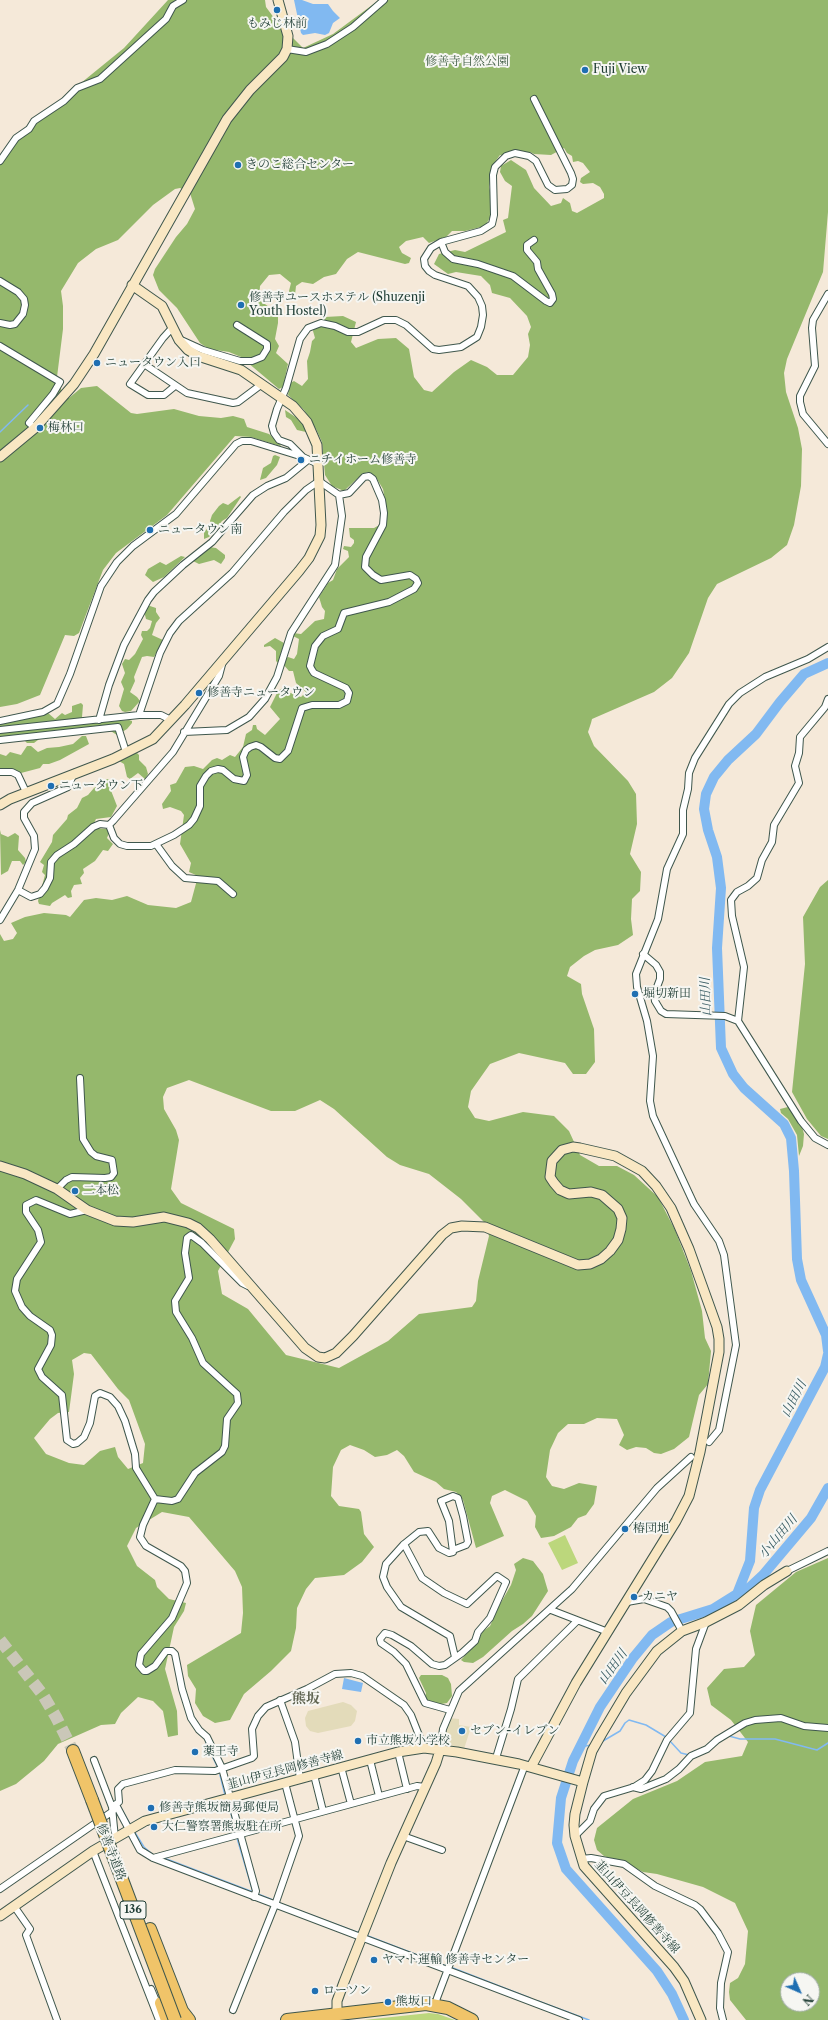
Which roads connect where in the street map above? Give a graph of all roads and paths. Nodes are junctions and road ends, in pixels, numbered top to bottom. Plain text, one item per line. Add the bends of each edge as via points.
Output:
1 (183, 0) edge
2 (278, 0) edge
3 (384, 0) edge
4 (287, 50) junction
5 (534, 99) dead end
6 (0, 161) edge
7 (534, 240) dead end
8 (441, 242) junction
9 (0, 281) edge
10 (132, 285) junction
11 (828, 294) edge
12 (0, 323) edge
13 (237, 325) dead end
14 (173, 327) junction
15 (179, 340) junction
16 (0, 346) edge
17 (144, 364) junction
18 (262, 384) junction
19 (175, 386) junction
20 (282, 398) junction
21 (35, 428) junction
22 (828, 444) edge
23 (0, 457) edge
24 (305, 458) junction
25 (318, 460) junction
26 (319, 481) junction
27 (339, 495) junction
28 (828, 647) edge
29 (224, 659) junction
30 (828, 699) edge
31 (139, 715) junction
32 (99, 720) junction
33 (171, 720) junction
34 (0, 721) edge
35 (0, 730) edge
36 (184, 732) junction
37 (0, 740) edge
38 (126, 752) junction
39 (0, 772) edge
40 (74, 774) junction
41 (26, 792) junction
42 (0, 805) edge
43 (109, 825) junction
44 (156, 844) junction
45 (18, 890) junction
46 (233, 894) dead end
47 (0, 920) edge
48 (643, 954) junction
49 (738, 1021) junction
50 (80, 1078) dead end
51 (828, 1145) edge
52 (0, 1166) edge
53 (57, 1190) junction
54 (87, 1210) junction
55 (252, 1288) junction
56 (709, 1442) dead end
57 (691, 1457) dead end
58 (156, 1499) junction
59 (404, 1544) junction
60 (453, 1550) junction
61 (828, 1551) edge
62 (788, 1571) joint
63 (627, 1602) junction
64 (551, 1610) junction
65 (577, 1621) junction
66 (706, 1622) junction
67 (682, 1631) junction
68 (608, 1632) junction
69 (455, 1657) junction
70 (280, 1700) junction
71 (450, 1710) junction
72 (828, 1728) edge
73 (424, 1748) junction
74 (440, 1750) junction
75 (73, 1751) tunnel mouth
76 (398, 1752) junction
77 (496, 1758) junction
78 (94, 1760) dead end
79 (370, 1760) junction
80 (528, 1766) junction
81 (342, 1767) junction
82 (222, 1768) junction
83 (314, 1775) junction
84 (300, 1779) junction
85 (581, 1782) junction
86 (285, 1783) junction
87 (425, 1787) junction
88 (633, 1787) junction
89 (407, 1789) junction
90 (379, 1796) junction
91 (230, 1798) junction
92 (92, 1800) junction
93 (351, 1804) junction
94 (113, 1807) junction
95 (323, 1811) junction
96 (294, 1819) junction
97 (100, 1825) junction
98 (129, 1829) junction
99 (239, 1834) junction
100 (403, 1836) junction
101 (575, 1836) junction
102 (116, 1838) junction
103 (442, 1850) dead end
104 (93, 1852) junction
105 (153, 1858) junction
106 (580, 1859) junction
107 (0, 1889) edge
108 (254, 1896) junction
109 (275, 1905) junction
110 (14, 1906) junction
111 (0, 1916) edge
112 (362, 1938) junction
113 (447, 1970) junction
114 (435, 2005) junction
115 (233, 2010) dead end
116 (337, 2015) junction
117 (174, 2018) edge
118 (57, 2020) edge
119 (287, 2020) edge
120 (472, 2020) edge
121 (579, 2020) edge
122 (701, 2020) edge
123 (723, 2020) edge

1 - 6 street via 173,6 166,19 100,79 77,88 57,106 34,121 29,130 16,138
2 - 4 street via 288,36
3 - 4 street via 353,28 327,44 306,52
4 - 10 street via 280,62 250,90 226,119
5 - 8 street via 571,173 572,185 567,190 555,190 548,185 536,161 529,156 515,153 506,156 495,168 493,175 492,224 481,231
7 - 8 street via 527,245 527,250 537,262 538,269 552,294 553,299 550,303 513,276 478,264 453,259 445,252
8 - 20 street via 428,251 424,264 435,275 468,286 478,296 483,320 475,339 456,349 439,350 396,320 384,320 366,329 352,332 328,324 313,325 300,339
9 - 12 street via 18,292 24,299 25,306 23,314 15,324
10 - 14 street via 158,301 167,312
10 - 21 street via 81,374
11 - 22 street via 813,320 815,366 800,396 803,414
13 - 15 street via 267,344 262,357 252,361 240,361
14 - 15 street
14 - 17 street
15 - 18 street via 198,356 241,370
16 - 21 street via 60,382 29,423
17 - 19 street
17 - 19 street via 130,384 135,389 145,394 161,396
18 - 19 street via 233,404 194,395
18 - 20 street
20 - 24 street via 274,419 274,433 279,440 295,448
20 - 25 street via 293,406 311,428 317,445
21 - 23 street
24 - 25 street
24 - 32 street via 286,478 254,495 212,542 166,579 151,596 124,645
24 - 34 street via 251,441 236,444 176,514 117,562 101,586 57,704 43,712
25 - 26 street
26 - 27 street
26 - 29 street via 321,525 316,546 299,571
26 - 31 street via 310,486 288,508 232,573 179,621 160,653
27 - 36 street via 342,523 335,565 291,633 277,677 265,699 249,716 227,730
27 - 44 street via 349,494 364,477 369,476 373,479 382,500 383,525 364,561 365,567 381,580 413,576 417,581 416,587 389,602 344,613 338,629 323,636 315,646 311,660 312,670 346,688 349,693 347,701 339,705 312,705 302,708 288,751 280,759 256,745 246,750 243,757 247,775 244,781 234,779 224,770 211,771 200,786 200,806 194,819 184,829
28 - 48 street via 808,659 765,677 740,693 729,704 695,758 689,773 683,810 683,834 667,869 658,919
29 - 33 street
29 - 36 street via 219,676
30 - 49 street via 825,707 800,737 795,766 799,783 774,825 772,842 762,860 757,878 737,892 731,900 732,916 744,967
31 - 32 street
31 - 33 street via 161,715
32 - 35 street
33 - 38 street via 153,739
36 - 43 street via 162,766
37 - 38 street via 118,727
38 - 40 street
39 - 41 street via 18,775
40 - 41 street
40 - 45 street via 68,787 34,802 24,812 24,818 34,836 35,846
41 - 42 street
43 - 44 street via 114,838 123,845 143,847
43 - 45 street via 100,824 93,827 57,855 52,862 48,883 40,894 31,897
44 - 46 street via 172,866 185,878 218,882
45 - 47 street
48 - 49 street via 660,972 654,994 661,1011 666,1014 725,1016
48 - 56 street via 636,974 653,1056 651,1109 694,1204 722,1248 734,1326 736,1346 722,1417 719,1430
49 - 51 street via 801,1121 815,1138
50 - 53 street via 83,1139 96,1156 112,1160 114,1173 111,1177 105,1178 72,1177
52 - 53 street via 25,1174
53 - 54 street
54 - 55 street via 124,1222 164,1217 188,1223 210,1239
54 - 58 street via 70,1214 34,1200 26,1205 26,1212 38,1230 41,1242 17,1279 15,1291 22,1307 50,1330 52,1335 51,1345 38,1370 62,1395 67,1440 73,1444 84,1437 90,1423 95,1396 100,1393 110,1396 126,1421 136,1468
55 - 58 street via 242,1283 198,1240 191,1235 187,1238 185,1252 189,1278 175,1301 176,1312 203,1363 237,1394 238,1403 227,1419 225,1446 222,1452 195,1473 178,1499
55 - 63 street via 305,1348 318,1357 325,1358 336,1353 353,1336 451,1228 485,1227 578,1265 590,1264 601,1259 618,1240 622,1218 618,1209 602,1195 591,1192 569,1194 560,1190 550,1177 552,1160 562,1150 573,1147 615,1156 642,1171 671,1208 717,1327 719,1352 689,1496
57 - 64 street via 657,1488 590,1571
58 - 82 street via 140,1537 146,1546 181,1566 185,1571 187,1583 172,1618 141,1654 139,1665 147,1671 155,1666 166,1651 175,1654 191,1718 198,1730 207,1737
59 - 60 street via 415,1533 426,1530 441,1549 449,1553
59 - 69 street via 384,1567 384,1582 401,1607 450,1636
59 - 69 street via 422,1578 466,1604 497,1576 506,1582 490,1618 478,1632 475,1641
60 - 60 street via 468,1542 464,1516 458,1498 453,1496 441,1501 449,1521
61 - 62 street
62 - 66 street via 764,1585 739,1606
63 - 67 street via 644,1599 667,1607
63 - 68 street
64 - 65 street
64 - 71 street via 463,1686 456,1694
65 - 68 street
65 - 77 street via 518,1679
66 - 67 street
66 - 88 street via 696,1649 690,1714 668,1739 645,1780
67 - 85 street via 657,1650 626,1693 592,1752
68 - 80 street
69 - 71 street via 445,1665 435,1666 411,1646 392,1635 385,1633 380,1639 381,1643 406,1664 425,1703
70 - 73 street via 335,1674 362,1676 408,1710
70 - 82 street via 268,1705 255,1722 251,1732 254,1756
70 - 84 street via 294,1742
71 - 74 street via 443,1729
72 - 88 street via 804,1726 781,1718 766,1718 745,1723 707,1749 691,1756 666,1779 641,1789
73 - 74 street, 韮山伊豆長岡修善寺線
73 - 76 street, 韮山伊豆長岡修善寺線
74 - 77 street, 韮山伊豆長岡修善寺線
74 - 87 street
75 - 92 highway, 修善寺道路 / 136
76 - 79 street, 韮山伊豆長岡修善寺線
76 - 89 street
77 - 80 street, 韮山伊豆長岡修善寺線
78 - 94 street
79 - 81 street, 韮山伊豆長岡修善寺線
79 - 90 street
80 - 85 street, 韮山伊豆長岡修善寺線
80 - 113 street
81 - 83 street, 韮山伊豆長岡修善寺線
81 - 93 street
82 - 91 street
82 - 94 street via 210,1772 175,1770 123,1784 118,1789 119,1802
83 - 84 street, 韮山伊豆長岡修善寺線
83 - 95 street
84 - 86 street, 韮山伊豆長岡修善寺線
85 - 101 street, 韮山伊豆長岡修善寺線 via 575,1814
86 - 91 street, 韮山伊豆長岡修善寺線
86 - 96 street
87 - 89 street
87 - 100 street
88 - 101 street via 604,1796 594,1809 590,1821
89 - 90 street
90 - 93 street
91 - 98 street, 韮山伊豆長岡修善寺線 via 145,1821
91 - 99 street
92 - 97 highway, 修善寺道路 / 136, bridge
92 - 117 highway, bridge via 109,1833 178,2000
93 - 95 street
94 - 98 street
94 - 102 street
94 - 107 street
95 - 96 street
96 - 99 street
96 - 109 street via 299,1836
97 - 117 highway, 修善寺道路 / 136, bridge
97 - 117 highway, bridge via 104,1844 161,2003
98 - 102 street, 韮山伊豆長岡修善寺線
98 - 105 street via 140,1850
99 - 105 street
99 - 108 street via 256,1891
100 - 103 street
100 - 112 street
101 - 106 street, 韮山伊豆長岡修善寺線
102 - 104 street, 韮山伊豆長岡修善寺線
104 - 110 street, 韮山伊豆長岡修善寺線
104 - 117 street via 137,1962 144,1970 160,2011
105 - 108 street
106 - 122 street, 韮山伊豆長岡修善寺線 via 587,1872 674,1967 684,1981
106 - 123 street via 591,1858 624,1864 655,1886 700,1909 728,1952 721,1983 720,2008
108 - 109 street
109 - 112 street
109 - 115 street
110 - 111 street, 韮山伊豆長岡修善寺線
110 - 118 street via 30,1929 26,1935
112 - 113 street
112 - 116 street via 337,2000
113 - 114 street
113 - 121 street
114 - 116 highway via 413,2005
114 - 120 highway via 448,2008
116 - 119 highway

